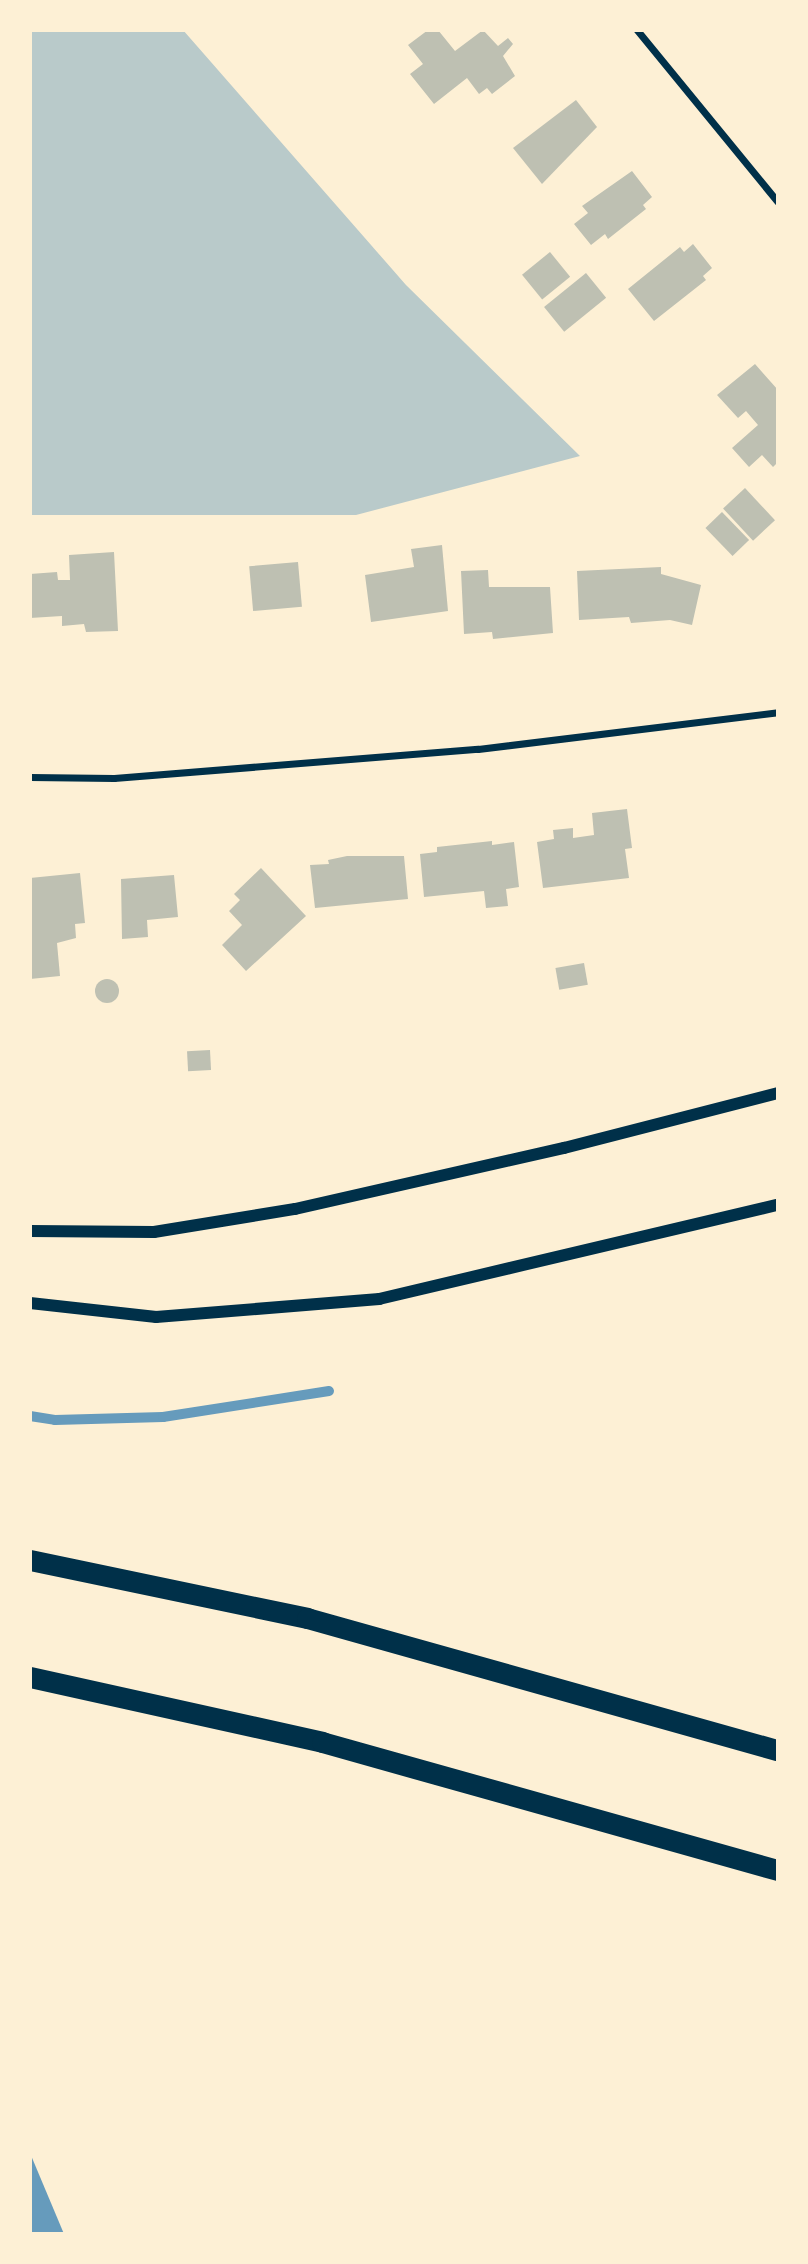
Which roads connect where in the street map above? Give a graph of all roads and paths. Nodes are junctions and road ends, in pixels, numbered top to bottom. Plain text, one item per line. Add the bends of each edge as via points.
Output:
1 (637, 30) edge
2 (778, 202) edge
3 (775, 712) edge
4 (30, 777) edge
5 (778, 1093) edge
6 (778, 1205) edge
7 (30, 1231) edge
8 (30, 1303) edge
9 (30, 1560) edge
10 (30, 1677) edge
11 (680, 1721) junction
12 (778, 1738) edge
13 (778, 1750) edge
14 (778, 1870) edge

1 - 2 street
3 - 4 street via 478,749 114,778
5 - 7 street via 564,1148 295,1209 154,1232
6 - 8 street via 379,1299 156,1317
9 - 11 highway via 307,1618
10 - 14 highway via 322,1742
11 - 12 highway
11 - 13 highway

